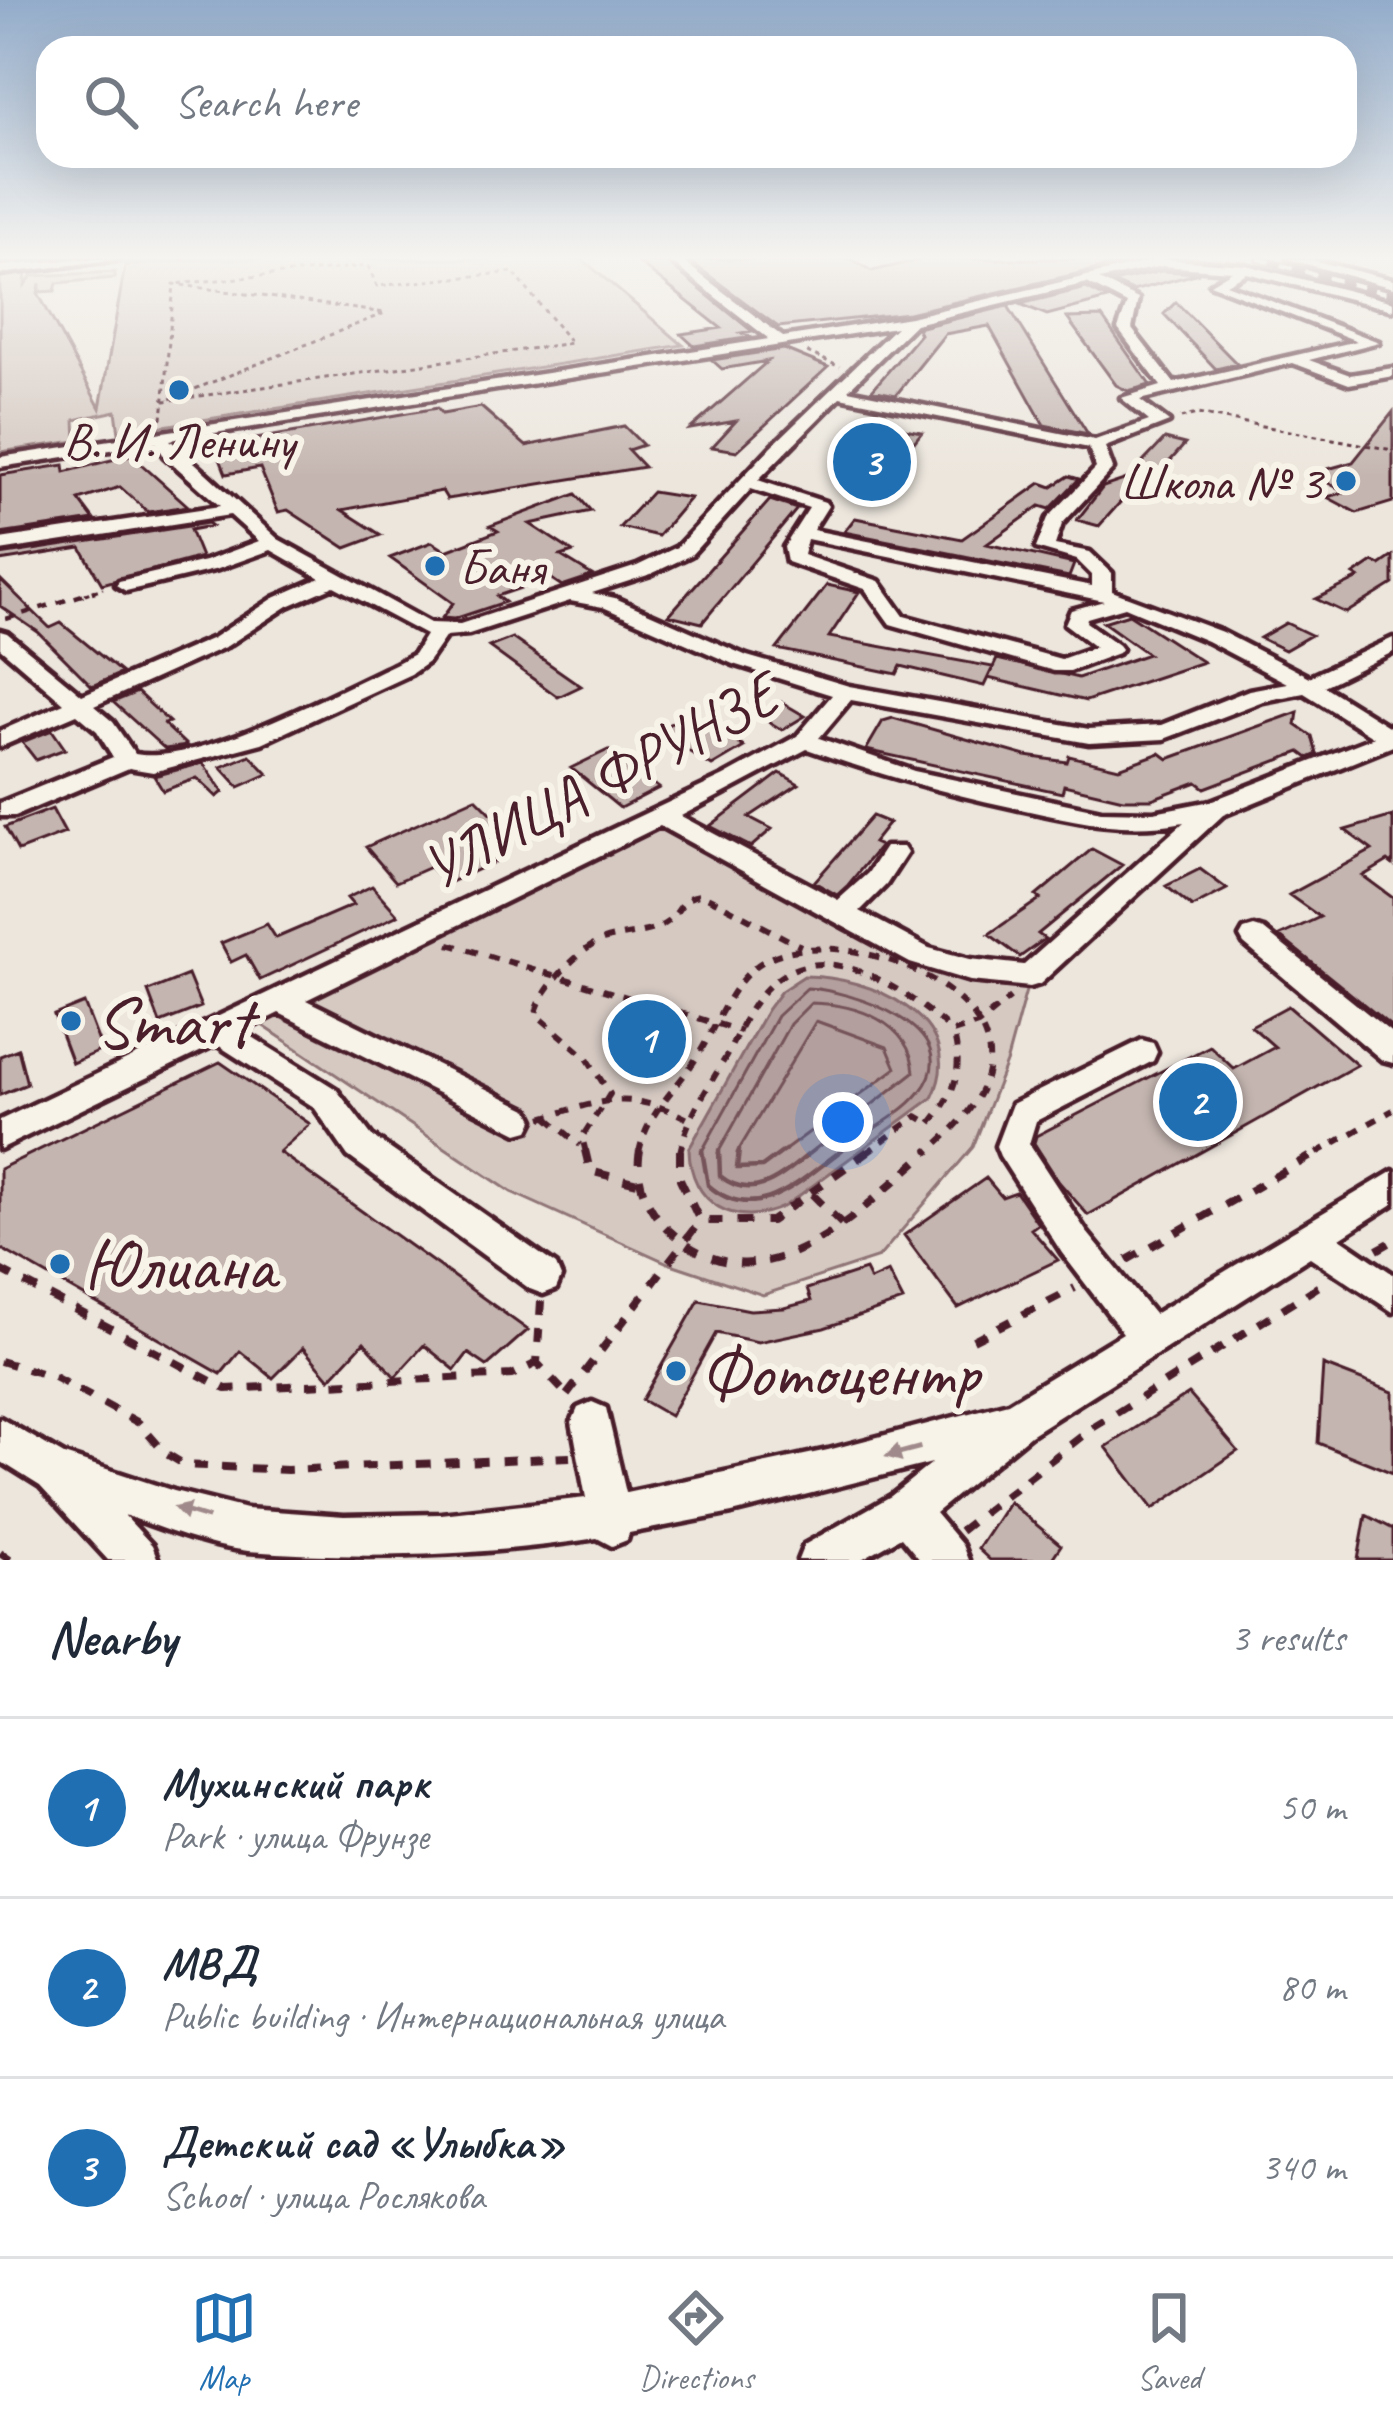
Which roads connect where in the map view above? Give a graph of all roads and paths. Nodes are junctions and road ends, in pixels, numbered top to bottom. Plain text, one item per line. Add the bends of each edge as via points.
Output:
1 (171, 332) edge
2 (338, 332) edge
3 (561, 332) edge
4 (768, 332) edge
5 (836, 332) edge
6 (878, 332) edge
7 (896, 332) edge
8 (1128, 332) edge
9 (1342, 332) edge
10 (892, 335) junction
11 (779, 340) junction
12 (1294, 359) junction
13 (1393, 372) edge
14 (856, 374) junction
15 (1170, 388) junction
16 (838, 392) junction
17 (165, 401) junction
18 (1197, 414) dead end
19 (160, 437) junction
20 (1096, 445) junction
21 (1393, 450) edge
22 (0, 462) edge
23 (747, 482) junction
24 (231, 510) junction
25 (803, 533) junction
26 (272, 542) junction
27 (0, 545) edge
28 (335, 578) junction
29 (126, 585) joint
30 (606, 592) junction
31 (1102, 594) junction
32 (1126, 601) junction
33 (0, 621) edge
34 (438, 633) junction
35 (0, 638) edge
36 (1393, 644) edge
37 (1310, 685) junction
38 (845, 692) junction
39 (76, 707) junction
40 (1392, 738) edge
41 (0, 740) edge
42 (805, 741) junction
43 (127, 760) junction
44 (1214, 809) junction
45 (6, 810) dead end
46 (662, 816) junction
47 (894, 854) dead end
48 (839, 916) junction
49 (421, 936) junction
50 (1254, 937) dead end
51 (802, 946) junction
52 (1030, 976) junction
53 (558, 977) junction
54 (283, 1001) junction
55 (712, 1023) junction
56 (978, 1024) junction
57 (220, 1031) junction
58 (741, 1031) junction
59 (953, 1031) junction
60 (1393, 1051) edge
61 (1142, 1052) dead end
62 (606, 1101) junction
63 (661, 1105) junction
64 (1393, 1110) edge
65 (533, 1119) junction
66 (690, 1120) junction
67 (930, 1124) junction
68 (0, 1135) edge
69 (943, 1137) junction
70 (581, 1145) junction
71 (641, 1184) junction
72 (1393, 1186) edge
73 (812, 1194) junction
74 (700, 1221) junction
75 (843, 1225) junction
76 (1310, 1237) junction
77 (683, 1243) junction
78 (1351, 1266) junction
79 (0, 1270) edge
80 (1100, 1276) junction
81 (543, 1277) joint
82 (1393, 1295) edge
83 (1150, 1338) junction
84 (973, 1340) dead end
85 (0, 1361) edge
86 (537, 1363) junction
87 (579, 1408) junction
88 (1016, 1421) junction
89 (0, 1438) edge
90 (570, 1457) dead end
91 (54, 1472) junction
92 (906, 1510) junction
93 (612, 1525) junction
94 (480, 1551) edge
95 (428, 1552) edge
96 (0, 1553) edge
97 (942, 1555) edge
98 (134, 1559) edge
99 (10, 1560) edge
100 (819, 1560) edge

1 - 17 path
2 - 17 path
3 - 17 path via 571,344
4 - 11 street
5 - 11 street
6 - 10 street
7 - 10 street
8 - 15 street
9 - 12 street via 1372,343
10 - 14 street
11 - 14 path
11 - 19 street
12 - 13 street via 1349,380
12 - 15 street
14 - 16 street
15 - 20 street via 1128,398 1161,422
16 - 20 street
16 - 23 street
17 - 19 path
18 - 21 path
19 - 22 street
19 - 24 street
20 - 31 street via 1105,460 1099,481 1054,522 1045,548 1088,559 1102,574
23 - 25 street via 819,506
23 - 30 street via 684,551
24 - 26 street
24 - 27 street
25 - 31 street
25 - 32 street via 794,558 872,585 897,620 1061,666 1111,649 1075,624 1078,614
26 - 28 street
26 - 29 street
28 - 34 street
28 - 39 street
29 - 33 path
30 - 34 street via 558,596
30 - 38 street via 740,660
31 - 32 street
32 - 37 street
34 - 43 street via 403,669 254,738 153,765
35 - 39 street
36 - 37 street, УЛИЦА ФРУНЗЕ
37 - 38 street, УЛИЦА ФРУНЗЕ via 1274,690 1164,732 1114,737
37 - 40 street
38 - 42 street, УЛИЦА ФРУНЗЕ
39 - 41 street
39 - 43 street via 105,727
40 - 44 street
42 - 44 street via 908,777 1102,819
42 - 46 street, УЛИЦА ФРУНЗЕ
43 - 45 street
44 - 52 street
46 - 48 street
46 - 49 street, УЛИЦА ФРУНЗЕ
47 - 48 street
48 - 52 street via 920,956
49 - 53 path
49 - 54 street, УЛИЦА ФРУНЗЕ
50 - 60 street
51 - 53 path via 698,895 666,923 596,942
51 - 55 path via 756,963
51 - 56 path via 893,961 934,980
52 - 56 path
53 - 55 path
53 - 62 path via 536,1014 587,1058 610,1094
54 - 57 street, УЛИЦА ФРУНЗЕ
54 - 65 street
55 - 58 path
55 - 63 path via 697,1059
56 - 59 path
56 - 69 path via 988,1066 979,1096
57 - 68 street, УЛИЦА ФРУНЗЕ
57 - 81 street via 325,1098 360,1146
58 - 59 path via 776,979 825,965 910,992
58 - 66 path
59 - 67 path via 963,1064 959,1089
61 - 80 street via 1023,1113 1014,1128 1022,1167
62 - 63 path
62 - 65 path
62 - 70 path
63 - 66 path
63 - 71 path via 642,1137
64 - 80 path
65 - 70 path
66 - 74 path via 679,1176
67 - 69 path
67 - 73 path via 917,1116
69 - 75 path
70 - 71 path via 590,1172
71 - 77 path via 647,1206
72 - 76 street
73 - 74 path via 771,1221
73 - 75 path
74 - 77 path
75 - 77 path via 806,1252 747,1265
76 - 78 street
76 - 83 street
77 - 87 path
78 - 82 street
78 - 97 path via 1090,1429
79 - 86 path via 226,1389 512,1375
80 - 83 street
80 - 84 path
81 - 86 path
83 - 88 street
85 - 90 path via 54,1377 140,1423 185,1465 286,1470
86 - 87 path
87 - 93 street
88 - 92 street
88 -> 93 street
89 - 91 street
95 -> 91 street via 243,1529
91 - 98 street
92 - 97 street
92 - 100 street
93 - 94 street
94 - 95 street
96 - 99 path

